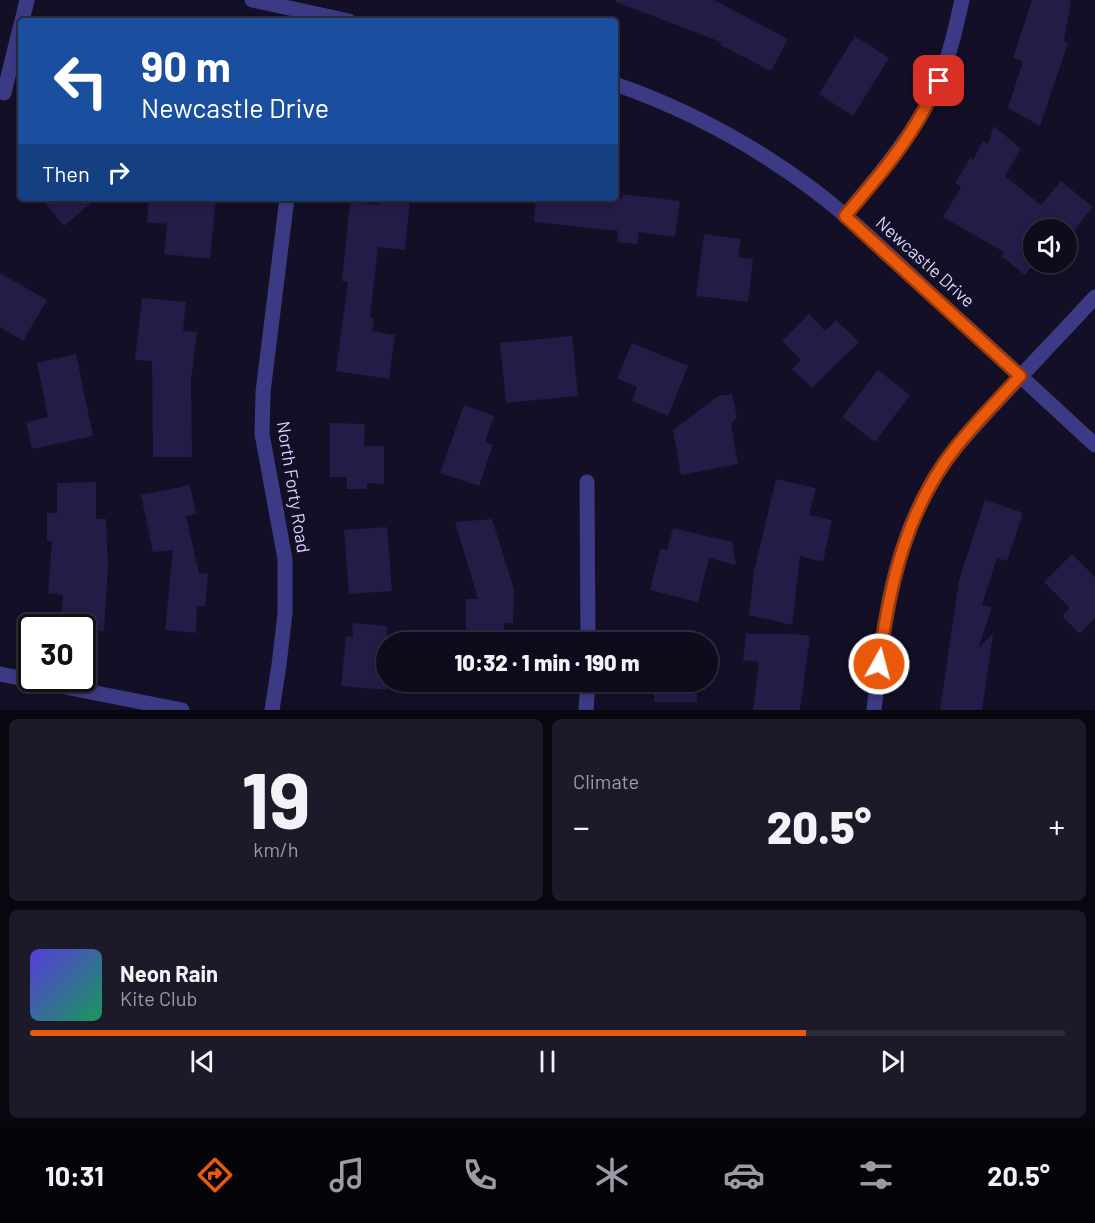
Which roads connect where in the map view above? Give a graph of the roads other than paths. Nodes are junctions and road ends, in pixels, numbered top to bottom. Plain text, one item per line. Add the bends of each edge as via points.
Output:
1 (27, 0) edge
2 (252, 0) edge
3 (962, 0) edge
4 (314, 11) edge
5 (22, 18) edge
6 (338, 18) edge
7 (18, 35) edge
8 (618, 85) edge
9 (4, 93) dead end
10 (287, 201) edge
11 (845, 216) junction
12 (1095, 297) edge
13 (1020, 376) junction
14 (1095, 445) edge
15 (587, 482) dead end
16 (588, 632) edge
17 (0, 674) edge
18 (587, 692) edge
19 (182, 710) edge
20 (272, 710) edge
21 (586, 710) edge
22 (874, 710) edge

1 - 5 street
2 - 4 street
3 - 11 street via 939,81 889,163
4 - 6 street
7 - 9 street
8 - 11 street, Newcastle Drive via 745,144
10 - 20 street, North Forty Road via 263,392 262,434 285,559 285,613
11 - 13 street, Newcastle Drive
12 - 13 street
13 - 14 street, Newcastle Drive
13 - 22 street via 956,447 930,485 910,526 885,619
15 - 16 street
17 - 19 street
18 - 21 street

